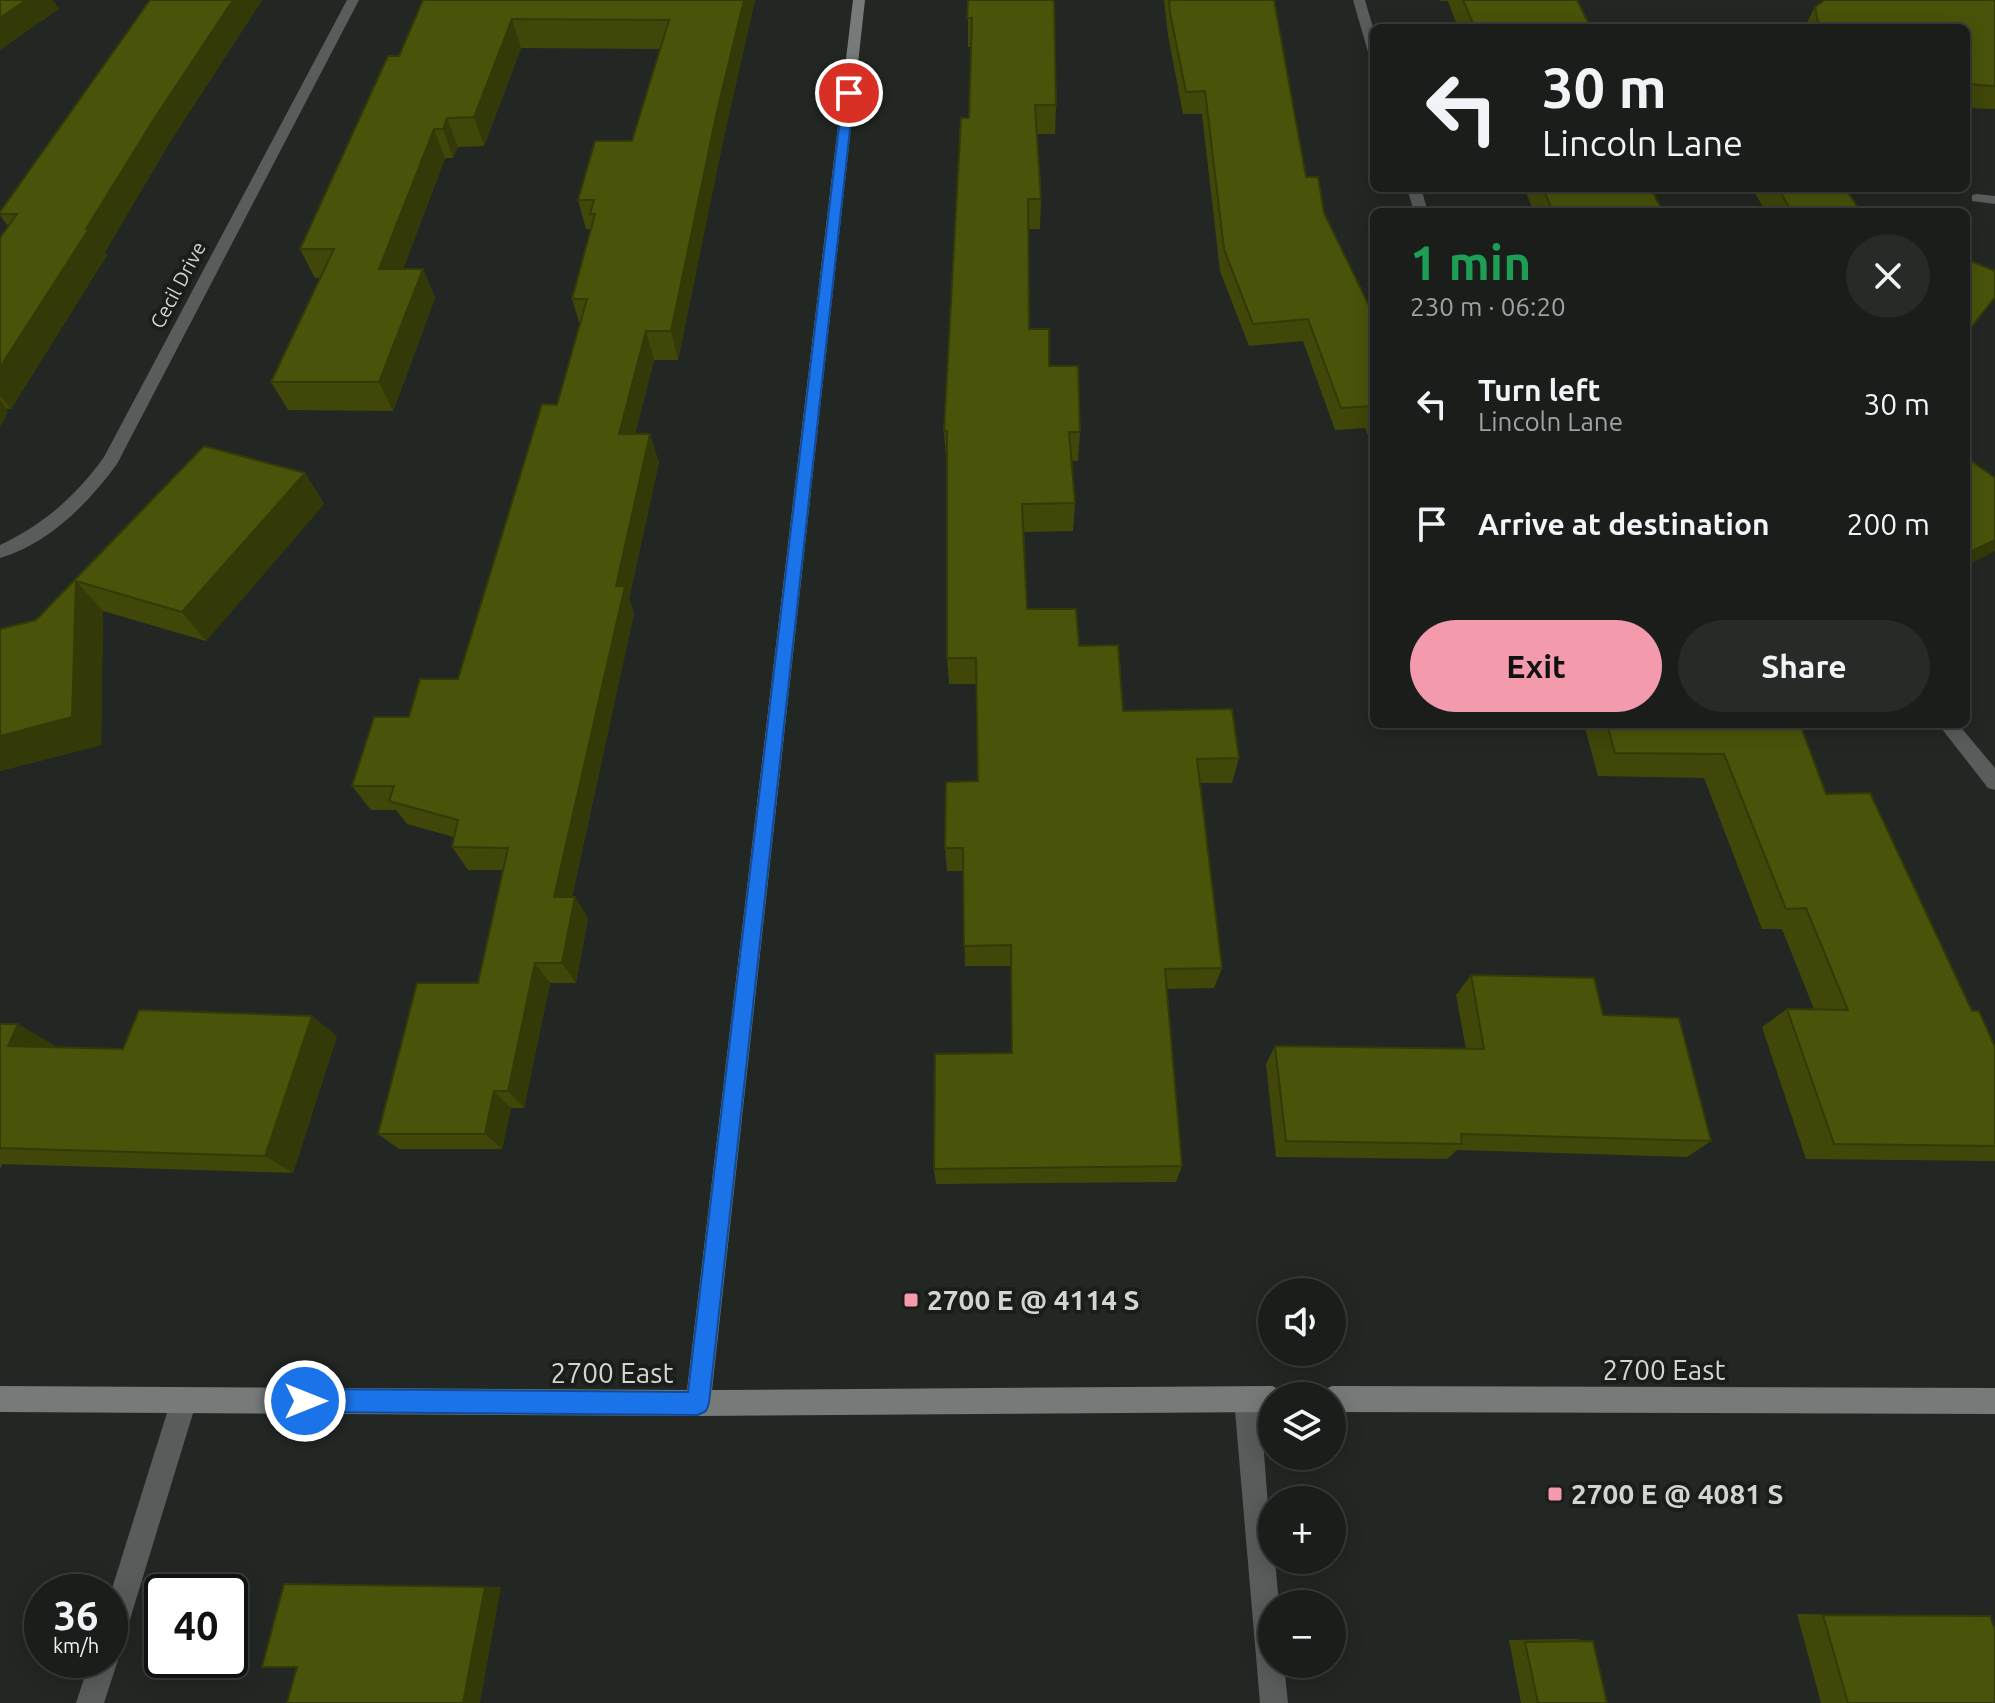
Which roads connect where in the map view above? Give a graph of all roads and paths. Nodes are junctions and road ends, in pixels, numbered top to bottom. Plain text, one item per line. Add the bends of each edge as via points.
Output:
1 (353, 0) edge
2 (859, 0) edge
3 (1359, 0) edge
4 (1370, 38) edge
5 (1977, 198) dead end
6 (1995, 200) edge
7 (0, 552) edge
8 (1950, 728) edge
9 (1995, 782) edge
10 (0, 1399) edge
11 (1258, 1399) edge
12 (1346, 1399) edge
13 (184, 1400) junction
14 (1995, 1401) edge
15 (698, 1403) junction
16 (1263, 1470) edge
17 (128, 1581) edge
18 (98, 1678) edge
19 (90, 1703) edge
20 (1274, 1703) edge

1 - 7 street, Cecil Drive via 111,460 62,515
2 - 15 street
3 - 4 street
5 - 6 street
8 - 9 street
10 - 13 street, 2700 East
11 - 15 street, 2700 East
12 - 14 street, 2700 East
13 - 15 street, 2700 East
13 - 17 street
16 - 20 street
18 - 19 street

